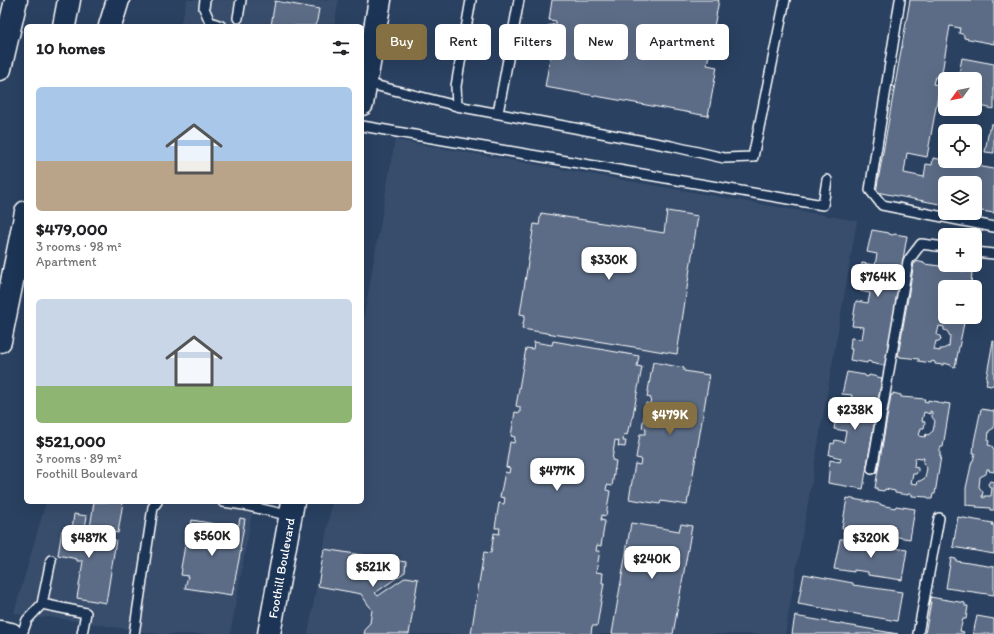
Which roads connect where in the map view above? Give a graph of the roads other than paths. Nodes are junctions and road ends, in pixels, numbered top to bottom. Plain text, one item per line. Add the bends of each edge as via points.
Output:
1 (16, 0) edge
2 (69, 0) edge
3 (118, 0) edge
4 (205, 0) edge
5 (241, 0) edge
6 (471, 0) edge
7 (519, 0) edge
8 (785, 0) edge
9 (900, 0) edge
10 (376, 1) edge
11 (238, 18) dead end
12 (64, 24) edge
13 (111, 24) edge
14 (216, 24) edge
15 (366, 65) edge
16 (0, 69) edge
17 (364, 84) edge
18 (457, 106) junction
19 (498, 113) junction
20 (364, 126) edge
21 (827, 180) dead end
22 (24, 222) edge
23 (994, 227) edge
24 (938, 247) edge
25 (982, 253) edge
26 (994, 254) edge
27 (24, 292) edge
28 (0, 341) edge
29 (0, 358) edge
30 (872, 469) dead end
31 (155, 504) edge
32 (237, 504) edge
33 (292, 509) edge
34 (939, 518) dead end
35 (51, 560) dead end
36 (42, 604) junction
37 (0, 632) edge
38 (11, 634) edge
39 (22, 634) edge
40 (82, 634) edge
41 (134, 634) edge
42 (269, 634) edge
43 (918, 634) edge

1 - 16 main road
2 - 12 main road
3 - 13 main road
4 - 14 lane via 204,8 210,22
5 - 11 lane
6 - 18 lane via 456,86
7 - 19 lane
8 - 19 lane via 753,158 724,158
9 - 23 lane via 870,190 882,205
10 - 15 main road
15 - 17 main road
15 - 18 lane
18 - 19 lane
20 - 21 lane via 823,205
22 - 28 main road
24 - 30 lane via 920,244 908,261
25 - 26 lane
27 - 29 main road
31 - 41 lane
32 - 33 lane
33 - 42 main road, Foothill Boulevard
34 - 43 lane
35 - 36 lane
36 - 39 lane via 27,620
36 - 40 lane via 86,613
37 - 38 main road

